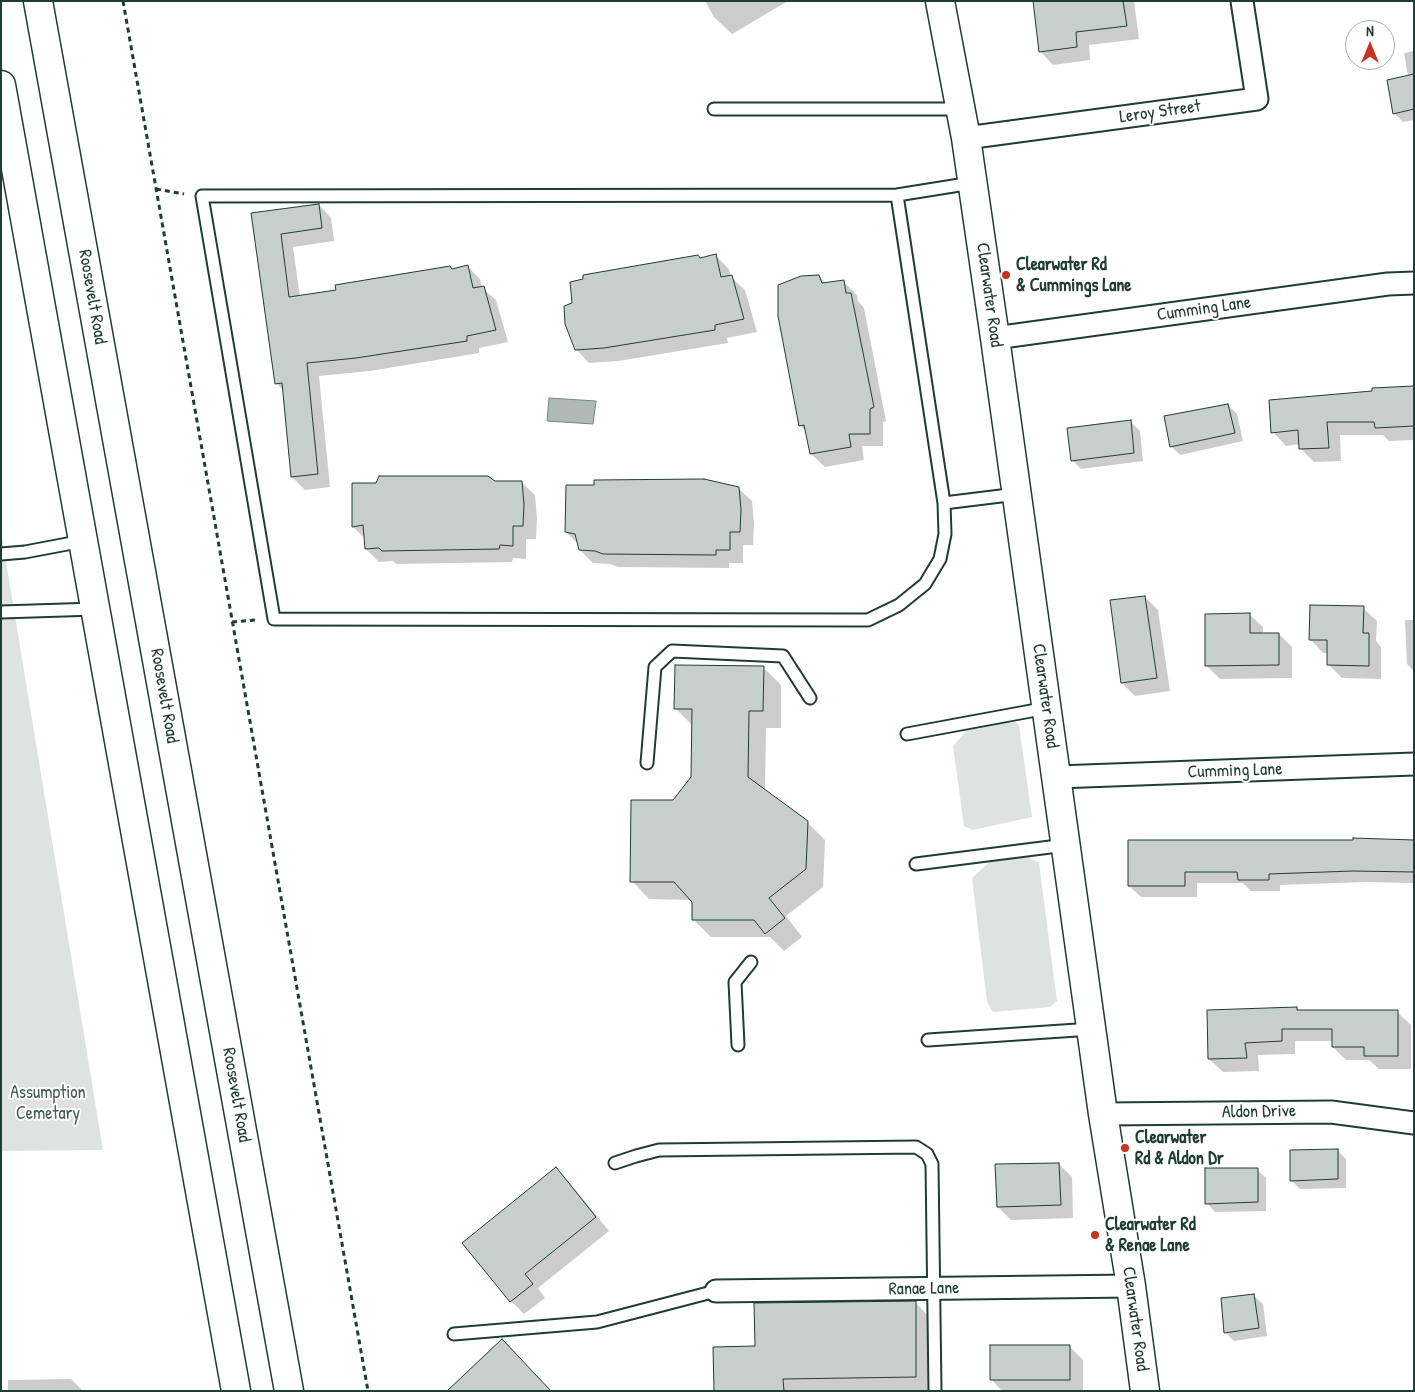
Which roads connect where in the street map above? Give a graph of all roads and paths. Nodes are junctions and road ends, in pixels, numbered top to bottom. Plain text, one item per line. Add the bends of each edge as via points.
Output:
1 (38, 1) edge
2 (122, 1) edge
3 (940, 1) edge
4 (1242, 1) edge
5 (1, 85) edge
6 (714, 109) dead end
7 (960, 109) junction
8 (966, 138) junction
9 (972, 183) junction
10 (156, 189) junction
11 (897, 195) junction
12 (202, 196) junction
13 (1414, 282) edge
14 (995, 338) junction
15 (1017, 494) junction
16 (944, 503) junction
17 (83, 541) junction
18 (1, 554) edge
19 (96, 609) junction
20 (1, 612) edge
21 (274, 619) junction
22 (232, 622) junction
23 (810, 698) dead end
24 (1047, 708) junction
25 (907, 734) dead end
26 (647, 763) dead end
27 (1414, 764) edge
28 (1057, 777) junction
29 (1066, 845) junction
30 (916, 864) dead end
31 (751, 962) dead end
32 (1092, 1030) junction
33 (928, 1040) dead end
34 (738, 1045) dead end
35 (1103, 1114) junction
36 (1414, 1123) edge
37 (615, 1163) dead end
38 (1131, 1286) junction
39 (934, 1289) junction
40 (716, 1291) joint
41 (454, 1334) dead end
42 (236, 1391) edge
43 (290, 1391) edge
44 (368, 1391) edge
45 (935, 1391) edge
46 (1145, 1391) edge

1 - 43 main road, Roosevelt Road
2 - 10 path
3 - 7 main road, Clearwater Road
4 - 8 street, Leroy Street via 1256,99
5 - 17 main road
6 - 7 lane
7 - 8 main road, Clearwater Road
8 - 9 main road, Clearwater Road
9 - 11 lane
9 - 14 main road, Clearwater Road
10 - 12 path
10 - 22 path
11 - 12 lane
11 - 16 lane
12 - 21 lane
13 - 14 street, Cumming Lane
14 - 15 main road, Clearwater Road
15 - 16 lane
15 - 24 main road, Clearwater Road
16 - 21 lane via 945,534 940,560 925,584 899,605 868,620
17 - 18 lane
17 - 19 main road
19 - 20 lane
19 - 42 main road
21 - 22 path
22 - 44 path
23 - 26 lane via 783,656 672,651 655,667
24 - 25 lane
24 - 28 main road, Clearwater Road
27 - 28 street, Cumming Lane
28 - 29 main road, Clearwater Road
29 - 30 lane
29 - 32 main road, Clearwater Road
31 - 34 lane via 735,982
32 - 33 lane
32 - 35 main road, Clearwater Road
35 - 36 street, Aldon Drive via 1332,1112
35 - 38 main road, Clearwater Road
37 - 39 lane via 659,1150 916,1147 927,1154 932,1164
38 - 39 street, Ranae Lane
38 - 46 main road, Clearwater Road
39 - 40 street, Ranae Lane
39 - 45 lane
40 - 41 lane via 597,1322

